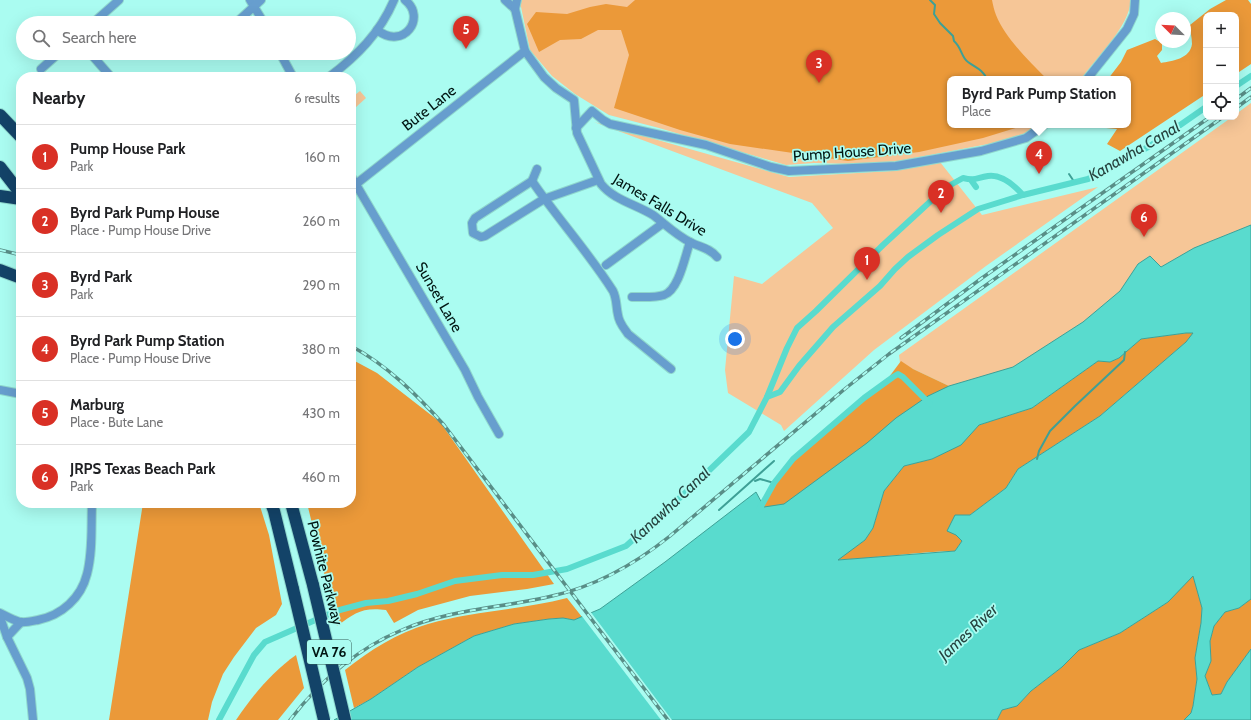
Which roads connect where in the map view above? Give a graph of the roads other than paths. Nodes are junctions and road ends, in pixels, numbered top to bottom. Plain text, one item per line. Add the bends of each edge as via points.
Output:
1 (119, 0) edge
2 (261, 0) edge
3 (394, 0) edge
4 (406, 0) edge
5 (505, 0) edge
6 (517, 0) edge
7 (1136, 0) edge
8 (252, 3) edge
9 (516, 9) junction
10 (101, 16) edge
11 (242, 16) edge
12 (260, 16) edge
13 (377, 30) junction
14 (525, 51) junction
15 (356, 54) edge
16 (51, 60) edge
17 (96, 60) edge
18 (284, 60) edge
19 (351, 60) edge
20 (41, 69) dead end
21 (107, 72) edge
22 (291, 72) edge
23 (336, 72) edge
24 (1089, 76) edge
25 (0, 116) edge
26 (576, 128) junction
27 (1040, 128) edge
28 (16, 132) edge
29 (0, 167) edge
30 (537, 169) dead end
31 (598, 180) junction
32 (532, 182) junction
33 (356, 184) edge
34 (16, 188) edge
35 (356, 189) edge
36 (0, 196) edge
37 (16, 198) edge
38 (544, 199) junction
39 (662, 224) junction
40 (690, 242) junction
41 (716, 256) dead end
42 (606, 265) dead end
43 (0, 270) edge
44 (16, 276) edge
45 (632, 297) dead end
46 (671, 369) dead end
47 (0, 390) edge
48 (16, 393) edge
49 (499, 434) dead end
50 (92, 508) edge
51 (273, 508) edge
52 (292, 508) edge
53 (0, 613) edge
54 (0, 617) edge
55 (21, 622) junction
56 (7, 637) junction
57 (33, 720) edge
58 (324, 720) edge
59 (345, 720) edge

1 - 10 street
2 - 8 street
3 - 13 street
4 - 13 street via 414,17 409,30 403,36 396,37 384,35
5 - 9 street
6 - 9 street
7 - 24 street via 1134,14 1127,28
8 - 11 street
8 - 12 street
9 - 14 street
13 - 15 street
14 - 26 street, James Falls Drive via 544,77 574,100
14 - 33 street, Bute Lane
16 - 20 street
17 - 21 street
18 - 22 street
19 - 23 street
25 - 28 highway
26 - 27 street, Pump House Drive via 592,111 610,124 706,145 789,171 896,166 981,151 1026,138
26 - 31 street, James Falls Drive
29 - 34 highway
30 - 32 street
31 - 38 street
31 - 39 street, James Falls Drive via 606,191 644,210
32 - 38 street
32 - 38 street via 475,218 472,223 473,233 480,237 485,236
35 - 49 street, Sunset Lane via 465,370
36 - 37 highway
38 - 46 street via 614,293 618,315 626,331
39 - 40 street, James Falls Drive
39 - 42 street
40 - 41 street, James Falls Drive via 713,252
40 - 45 street via 676,284 670,293 662,296
43 - 44 highway
47 - 48 street
50 - 55 street via 91,556 81,590 72,602 52,616
51 - 58 highway, VA 76, bridge
52 - 59 highway, Powhite Parkway / VA 76, bridge
53 - 55 street
54 - 56 street
55 - 56 street
56 - 57 street via 27,678

